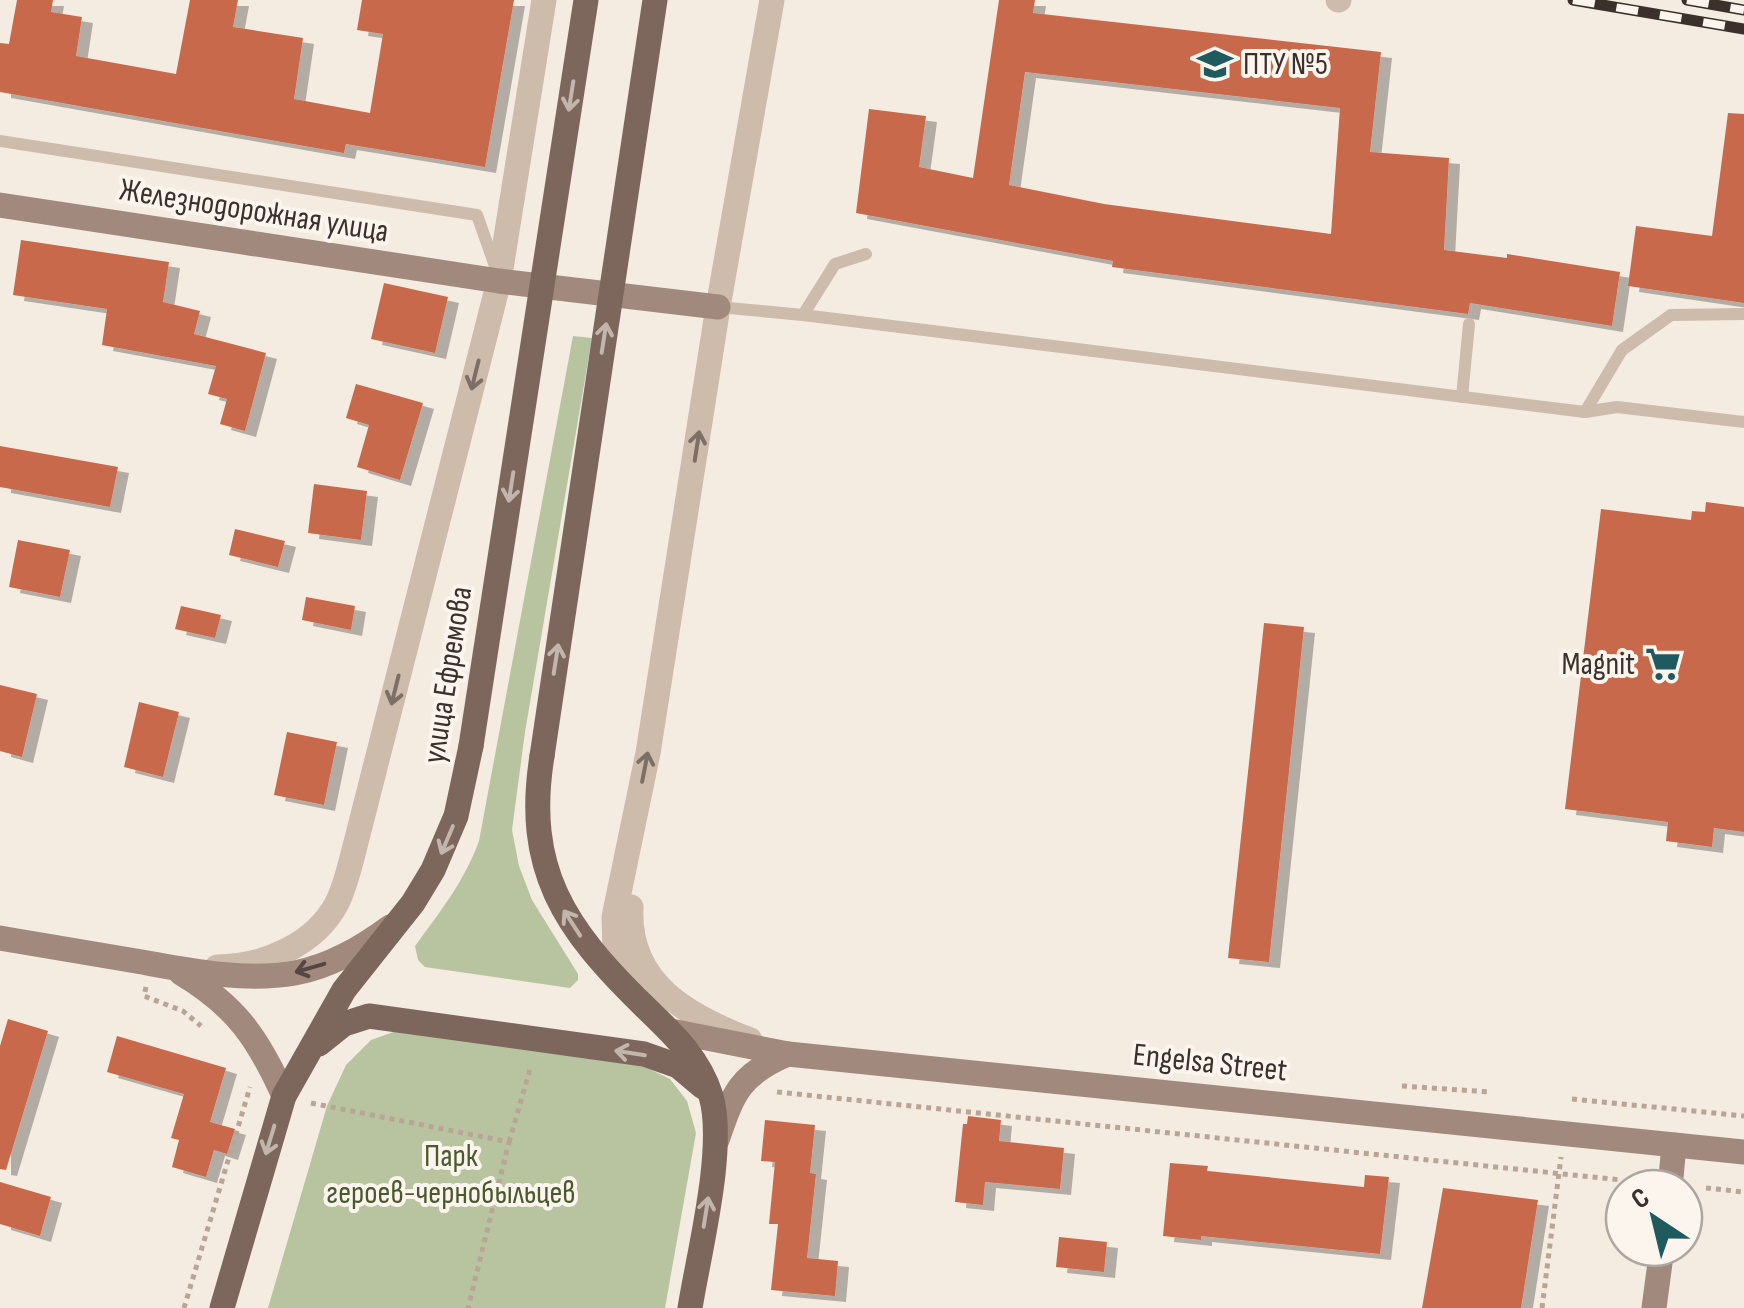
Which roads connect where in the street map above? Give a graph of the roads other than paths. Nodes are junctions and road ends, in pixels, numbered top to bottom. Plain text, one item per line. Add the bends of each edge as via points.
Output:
1 (544, 0) edge
2 (586, 0) edge
3 (655, 0) edge
4 (772, 0) edge
5 (0, 141) edge
6 (0, 205) edge
7 (866, 254) dead end
8 (499, 281) junction
9 (718, 307) junction
10 (803, 314) junction
11 (1744, 314) edge
12 (1469, 324) dead end
13 (1462, 396) junction
14 (1585, 412) junction
15 (1744, 422) edge
16 (638, 807) junction
17 (396, 924) junction
18 (0, 938) edge
19 (172, 967) junction
20 (635, 996) junction
21 (671, 1031) junction
22 (788, 1054) junction
23 (293, 1095) junction
24 (712, 1099) junction
25 (717, 1140) junction
26 (1674, 1145) junction
27 (1744, 1152) edge
28 (1672, 1168) edge
29 (1659, 1268) edge
30 (222, 1308) edge
31 (690, 1308) edge
32 (1654, 1308) edge

1 - 8 street, улица Ефремова
2 -> 17 main road, улица Ефремова, bridge via 471,746 448,839
20 -> 3 main road, bridge via 585,943 555,893 537,837 536,794
4 - 9 street
5 - 8 lane via 478,214
6 - 8 street, Железнодорожная улица
7 - 10 lane via 834,264
8 - 9 street, Железнодорожная улица
8 -> 19 street, улица Ефремова via 339,900 318,928 283,954 241,966
9 - 10 lane
16 -> 9 street
10 - 13 lane
11 - 14 lane via 1670,315 1622,350
12 - 13 lane
13 - 14 lane
14 - 15 lane via 1617,407
16 - 20 street via 613,930 620,969
16 - 22 street via 630,917 642,964 701,1018
17 -> 19 street via 341,958 296,972 240,976
17 - 23 main road, улица Ефремова via 344,990
18 - 19 street
19 - 23 street via 248,1028
20 - 21 main road
21 - 22 street, Engelsa Street
21 - 24 main road via 700,1068
22 - 25 street via 741,1084
22 - 26 street, Engelsa Street
24 -> 23 main road via 678,1066 644,1054 369,1016 321,1040
23 -> 30 main road, улица Ефремова
24 - 25 main road
31 -> 25 main road
26 - 27 street, Engelsa Street
26 - 28 street
29 - 32 street

